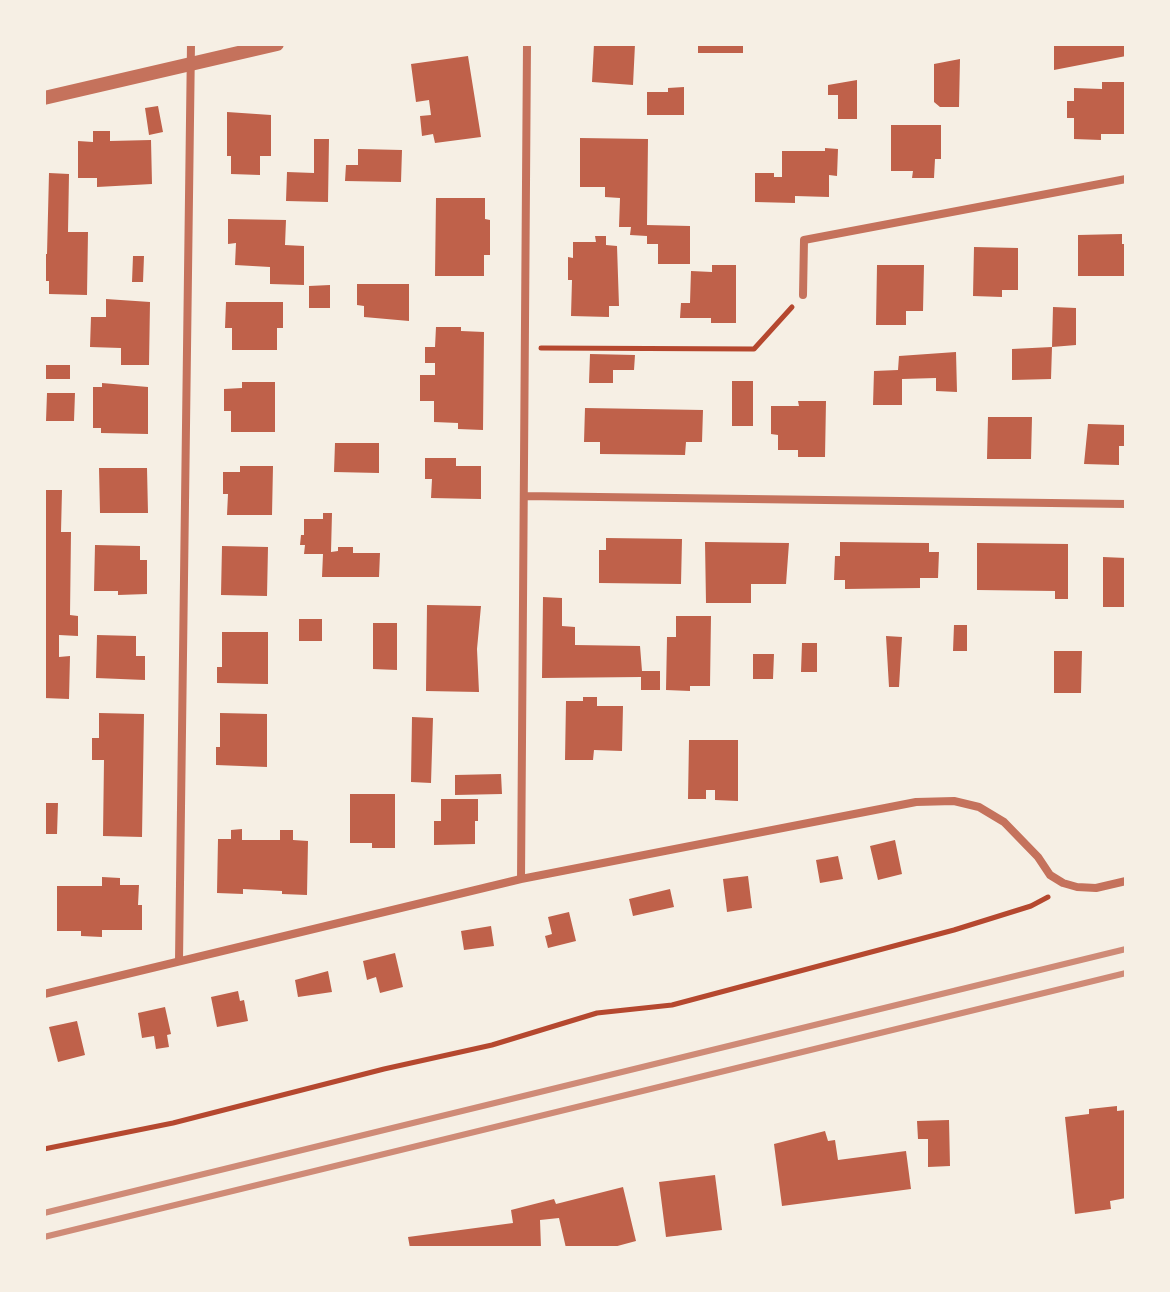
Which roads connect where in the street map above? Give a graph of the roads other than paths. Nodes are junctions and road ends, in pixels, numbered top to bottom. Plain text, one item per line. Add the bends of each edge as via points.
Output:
1 (191, 44) edge
2 (277, 44) edge
3 (527, 44) edge
4 (192, 64) junction
5 (44, 98) edge
6 (1126, 179) edge
7 (803, 295) road end
8 (524, 496) junction
9 (1126, 504) edge
10 (521, 879) junction
11 (1126, 881) edge
12 (179, 960) junction
13 (44, 994) edge

1 - 4 street
2 - 4 street
3 - 8 street
4 - 5 street
4 - 12 street
6 - 7 street via 804,240
8 - 9 street
8 - 10 street
10 - 11 street via 916,802 954,801 979,807 1004,822 1063,883 1096,888
10 - 12 street
12 - 13 street

